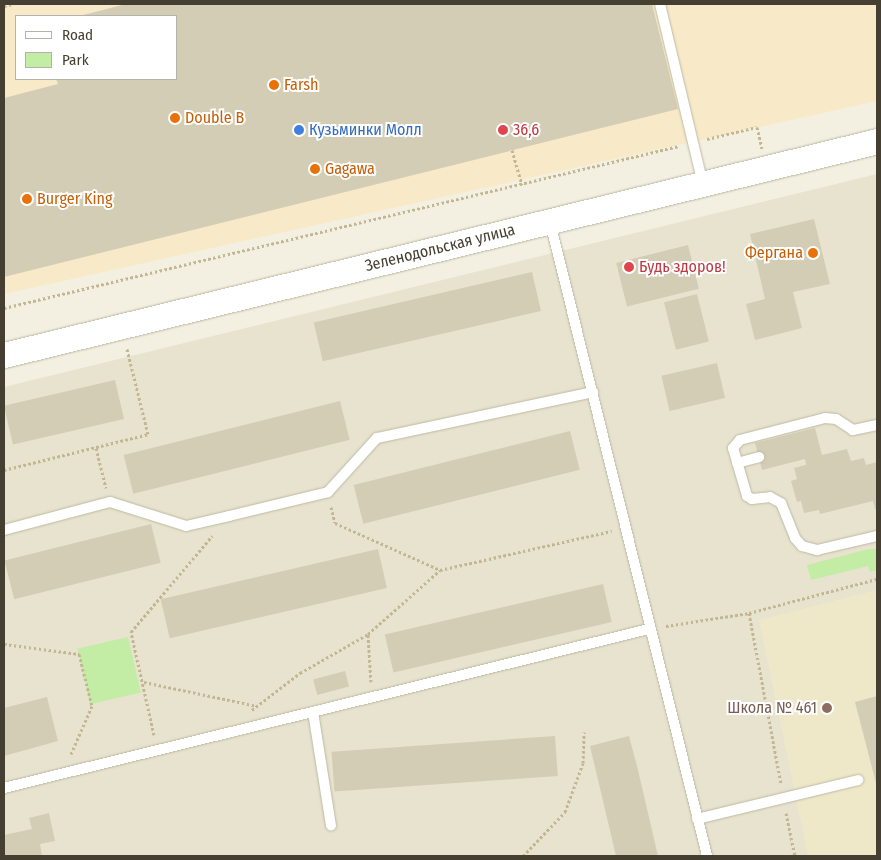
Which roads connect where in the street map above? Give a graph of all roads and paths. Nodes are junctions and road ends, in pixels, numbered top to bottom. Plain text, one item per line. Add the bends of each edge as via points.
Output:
1 (13, 4) edge
2 (660, 4) edge
3 (4, 6) edge
4 (757, 127) dead end
5 (877, 141) edge
6 (693, 143) junction
7 (512, 150) dead end
8 (703, 184) junction
9 (522, 185) junction
10 (549, 221) junction
11 (4, 308) edge
12 (127, 349) dead end
13 (4, 354) edge
14 (593, 392) junction
15 (877, 425) edge
16 (96, 448) junction
17 (759, 457) dead end
18 (737, 463) junction
19 (4, 470) edge
20 (328, 492) junction
21 (110, 502) junction
22 (228, 516) junction
23 (625, 528) junction
24 (4, 530) edge
25 (877, 536) edge
26 (440, 570) junction
27 (877, 579) edge
28 (749, 613) junction
29 (649, 629) junction
30 (368, 634) junction
31 (4, 644) edge
32 (144, 682) junction
33 (372, 697) junction
34 (257, 706) junction
35 (250, 712) dead end
36 (313, 712) junction
37 (584, 732) dead end
38 (157, 750) junction
39 (63, 773) junction
40 (858, 780) dead end
41 (4, 788) edge
42 (783, 798) junction
43 (698, 819) junction
44 (331, 826) dead end
45 (523, 856) edge
46 (707, 856) edge
47 (795, 856) edge

1 - 3 path
2 - 6 lane
4 - 6 path
5 - 8 street, Зеленодольская улица
6 - 8 lane
6 - 9 path
7 - 9 path
8 - 10 street, Зеленодольская улица
9 - 11 path
10 - 13 street, Зеленодольская улица
10 - 14 lane
12 - 16 path via 148,434
14 - 20 lane via 376,438
14 - 23 lane
15 - 18 lane via 853,430 825,418 740,440 733,448
16 - 19 path
16 - 21 path
17 - 18 lane
18 - 25 lane via 747,496 752,499 770,497 781,503 795,538 807,548 817,550
20 - 22 lane
20 - 26 path via 335,523
21 - 22 lane via 186,526
21 - 24 lane
22 - 32 path via 132,632
23 - 26 path
23 - 29 lane
26 - 30 path
27 - 28 path
28 - 29 path
28 - 42 path
29 - 33 lane
29 - 43 lane
30 - 33 path
30 - 34 path via 300,673
31 - 39 path via 79,654 92,706
32 - 34 path
32 - 38 path
33 - 36 lane
34 - 35 path
36 - 38 lane
36 - 44 lane
37 - 45 path via 583,763 565,812
38 - 39 lane
39 - 41 lane
40 - 42 lane
42 - 43 lane
42 - 47 path
43 - 46 lane

